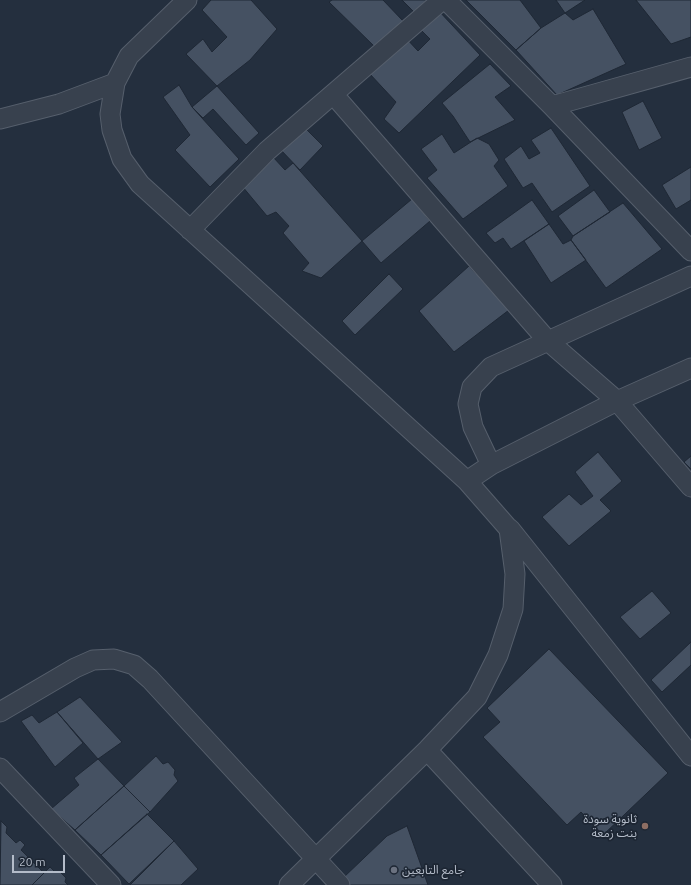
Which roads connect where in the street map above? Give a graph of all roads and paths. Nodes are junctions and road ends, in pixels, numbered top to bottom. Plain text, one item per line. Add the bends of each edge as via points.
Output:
1 (187, 0) edge
2 (442, 0) edge
3 (446, 0) edge
4 (691, 68) edge
5 (115, 83) junction
6 (333, 94) junction
7 (552, 106) junction
8 (0, 119) edge
9 (190, 230) junction
10 (691, 251) edge
11 (691, 276) edge
12 (547, 340) junction
13 (691, 368) edge
14 (617, 401) junction
15 (491, 465) junction
16 (467, 481) junction
17 (691, 487) edge
18 (509, 528) junction
19 (0, 712) edge
20 (427, 750) junction
21 (691, 756) edge
22 (0, 768) edge
23 (316, 859) junction
24 (111, 885) edge
25 (289, 885) edge
26 (340, 885) edge
27 (552, 885) edge

1 - 5 street via 129,56
2 - 6 street
3 - 7 street
4 - 7 street
5 - 8 street via 54,106
5 - 9 street via 110,114 112,130 122,159 140,184
6 - 9 street via 267,151
6 - 12 street
7 - 10 street
9 - 16 street
11 - 12 street
12 - 14 street
12 - 15 street via 491,367 472,387 468,404 473,427
13 - 14 street
14 - 15 street
14 - 17 street
15 - 16 street
16 - 18 street
18 - 20 street via 515,574 512,609 498,655 477,697
18 - 21 street
19 - 23 street via 74,668 93,660 114,659 134,665 150,678
20 - 23 street
20 - 27 street
22 - 24 street
23 - 25 street
23 - 26 street

